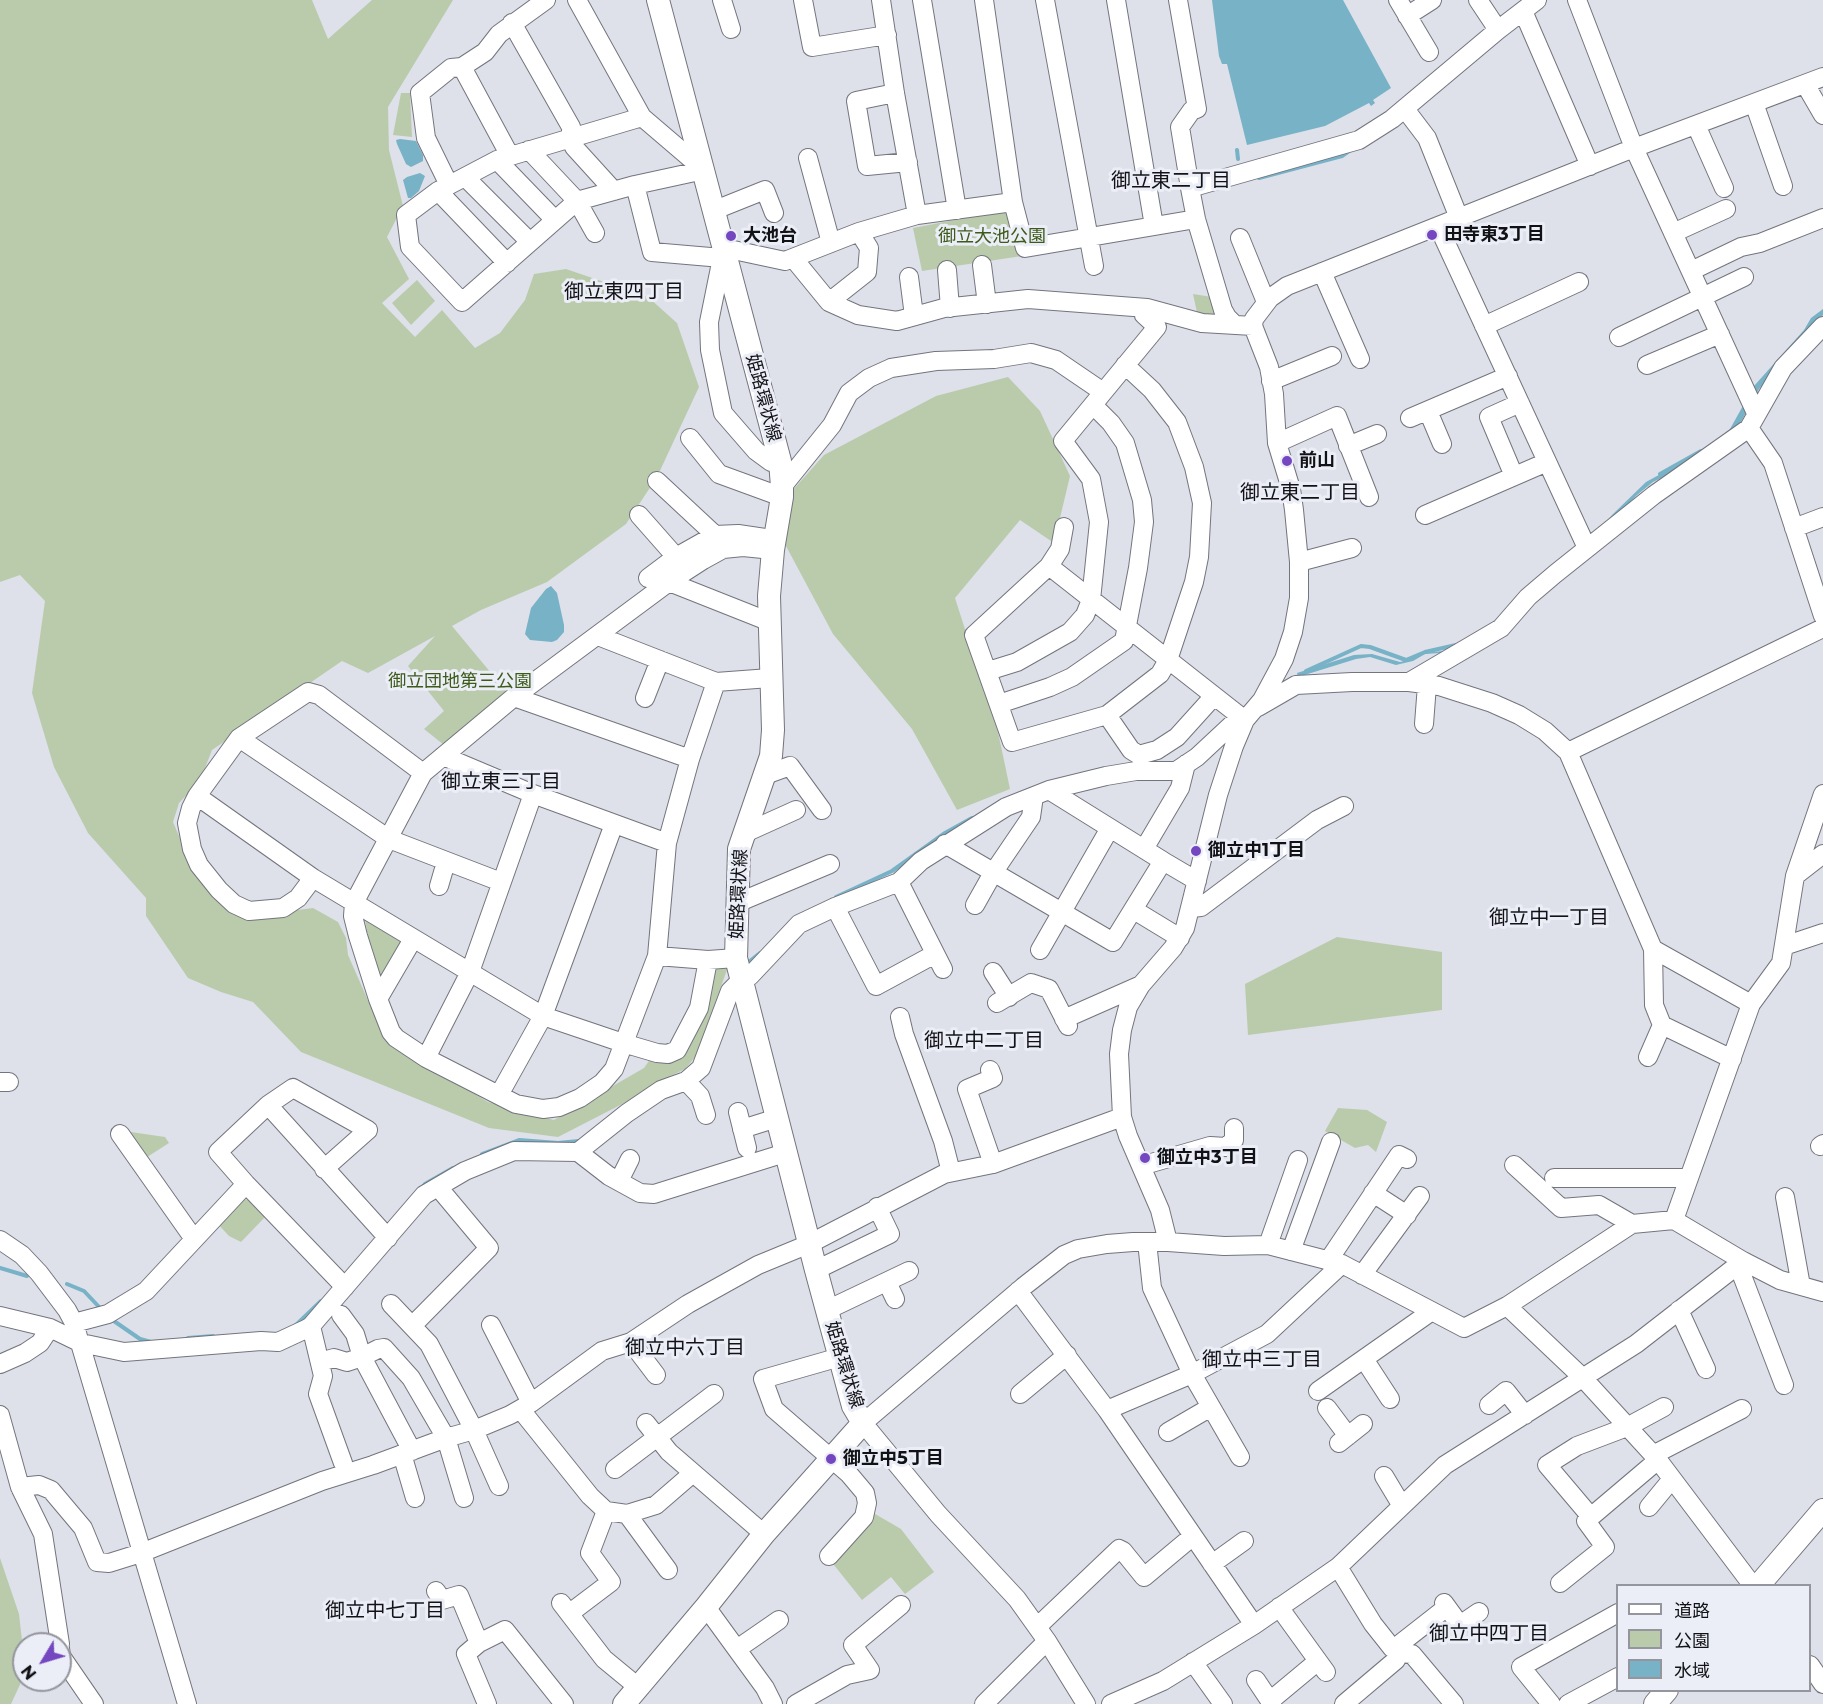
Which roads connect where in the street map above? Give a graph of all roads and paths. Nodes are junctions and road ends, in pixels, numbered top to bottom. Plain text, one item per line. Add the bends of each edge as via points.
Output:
1 (546, 0) edge
2 (577, 0) edge
3 (658, 0) edge
4 (722, 0) edge
5 (803, 0) edge
6 (881, 0) edge
7 (922, 0) edge
8 (984, 0) edge
9 (1045, 0) edge
10 (1116, 0) edge
11 (1178, 0) edge
12 (1431, 0) edge
13 (1478, 0) edge
14 (1577, 0) edge
15 (1530, 5) edge
16 (1403, 8) edge
17 (512, 23) junction
18 (730, 29) dead end
19 (1498, 30) junction
20 (887, 35) junction
21 (1429, 52) dead end
22 (462, 67) junction
23 (1823, 77) edge
24 (1805, 84) junction
25 (895, 93) junction
26 (1754, 103) junction
27 (1405, 109) junction
28 (1823, 116) edge
29 (642, 117) junction
30 (1696, 125) junction
31 (571, 138) junction
32 (1634, 148) junction
33 (529, 150) junction
34 (504, 158) junction
35 (807, 159) dead end
36 (908, 162) junction
37 (1590, 166) junction
38 (704, 170) junction
39 (465, 177) junction
40 (1718, 183) dead end
41 (635, 185) junction
42 (1783, 186) dead end
43 (443, 188) junction
44 (1190, 188) junction
45 (614, 191) junction
46 (577, 201) junction
47 (1013, 202) junction
48 (1726, 209) dead end
49 (715, 210) junction
50 (957, 210) junction
51 (774, 213) dead end
52 (917, 215) junction
53 (1459, 218) junction
54 (1823, 218) edge
55 (1196, 219) junction
56 (555, 220) junction
57 (1154, 226) junction
58 (1438, 226) junction
59 (859, 232) junction
60 (595, 233) dead end
61 (1673, 233) junction
62 (1090, 237) junction
63 (1240, 238) dead end
64 (530, 242) junction
65 (831, 243) junction
66 (723, 253) junction
67 (793, 258) junction
68 (507, 263) junction
69 (982, 265) dead end
70 (1094, 266) dead end
71 (946, 270) dead end
72 (1691, 270) junction
73 (1322, 272) junction
74 (909, 277) dead end
75 (1744, 277) dead end
76 (1579, 282) dead end
77 (1703, 297) junction
78 (829, 302) junction
79 (1266, 302) junction
80 (987, 304) junction
81 (950, 308) junction
82 (1147, 308) junction
83 (914, 316) junction
84 (1234, 324) junction
85 (1253, 326) junction
86 (1484, 326) junction
87 (1823, 326) edge
88 (1720, 334) junction
89 (1618, 337) dead end
90 (1332, 356) dead end
91 (1360, 359) dead end
92 (1125, 365) junction
93 (1647, 365) dead end
94 (1508, 376) junction
95 (1271, 381) junction
96 (1098, 398) junction
97 (1520, 404) junction
98 (1428, 411) junction
99 (1410, 418) dead end
100 (1753, 420) junction
101 (1377, 434) dead end
102 (690, 438) dead end
103 (1277, 443) junction
104 (1442, 444) dead end
105 (1348, 446) junction
106 (780, 461) junction
107 (1547, 462) junction
108 (1514, 476) junction
109 (657, 481) dead end
110 (782, 492) junction
111 (1369, 497) dead end
112 (639, 515) dead end
113 (1425, 515) dead end
114 (1823, 517) edge
115 (1064, 527) dead end
116 (1794, 528) junction
117 (715, 535) junction
118 (1584, 544) junction
119 (774, 545) junction
120 (1352, 548) dead end
121 (676, 557) junction
122 (1299, 562) junction
123 (1049, 566) junction
124 (648, 579) dead end
125 (669, 582) junction
126 (1091, 600) junction
127 (1823, 616) edge
128 (770, 622) junction
129 (1127, 628) junction
130 (1823, 628) edge
131 (598, 636) junction
132 (660, 660) junction
133 (1168, 660) junction
134 (988, 671) junction
135 (770, 678) junction
136 (716, 682) junction
137 (1409, 682) junction
138 (1427, 685) junction
139 (1214, 696) junction
140 (514, 697) junction
141 (645, 698) dead end
142 (999, 704) junction
143 (1107, 715) junction
144 (1242, 715) junction
145 (1424, 724) dead end
146 (239, 738) junction
147 (1569, 752) junction
148 (443, 756) junction
149 (690, 759) junction
150 (1186, 764) junction
151 (423, 773) junction
152 (765, 775) junction
153 (1042, 793) junction
154 (533, 794) junction
155 (1823, 794) edge
156 (197, 796) junction
157 (1344, 806) dead end
158 (796, 810) dead end
159 (822, 810) dead end
160 (614, 824) junction
161 (1110, 828) junction
162 (745, 833) junction
163 (389, 839) junction
164 (667, 843) junction
165 (945, 844) junction
166 (1144, 849) junction
167 (1823, 854) edge
168 (1163, 861) junction
169 (446, 862) junction
170 (830, 864) dead end
171 (993, 873) junction
172 (1795, 876) junction
173 (313, 878) junction
174 (1197, 880) junction
175 (501, 882) junction
176 (899, 882) junction
177 (439, 886) dead end
178 (354, 903) junction
179 (737, 903) junction
180 (975, 905) dead end
181 (835, 907) junction
182 (1191, 908) junction
183 (1134, 910) junction
184 (1062, 912) junction
185 (1823, 933) edge
186 (1180, 938) junction
187 (413, 939) junction
188 (1784, 946) junction
189 (1653, 949) junction
190 (1040, 950) dead end
191 (657, 956) junction
192 (708, 960) junction
193 (738, 969) junction
194 (470, 972) junction
195 (993, 972) dead end
196 (1141, 985) junction
197 (378, 999) junction
198 (1751, 1004) junction
199 (543, 1016) junction
200 (900, 1017) dead end
201 (1662, 1024) junction
202 (623, 1043) junction
203 (426, 1058) junction
204 (1648, 1058) dead end
205 (1732, 1059) junction
206 (990, 1070) dead end
207 (686, 1081) junction
208 (499, 1095) junction
209 (268, 1105) junction
210 (706, 1115) dead end
211 (1122, 1117) junction
212 (777, 1118) junction
213 (1234, 1128) dead end
214 (120, 1134) dead end
215 (1331, 1142) dead end
216 (747, 1148) dead end
217 (578, 1152) junction
218 (785, 1153) junction
219 (630, 1159) dead end
220 (1407, 1159) dead end
221 (1298, 1160) dead end
222 (993, 1164) junction
223 (1514, 1165) dead end
224 (1141, 1166) junction
225 (324, 1169) junction
226 (951, 1172) junction
227 (1554, 1178) dead end
228 (1689, 1178) junction
229 (619, 1181) junction
230 (246, 1184) junction
231 (438, 1187) junction
232 (1373, 1193) junction
233 (1420, 1196) dead end
234 (1785, 1197) dead end
235 (877, 1207) junction
236 (1407, 1215) junction
237 (1674, 1220) junction
238 (1632, 1224) junction
239 (383, 1234) junction
240 (194, 1239) junction
241 (0, 1240) edge
242 (1147, 1242) junction
243 (1168, 1242) junction
244 (809, 1244) junction
245 (1268, 1245) junction
246 (1291, 1251) junction
247 (1335, 1263) junction
248 (1741, 1263) junction
249 (816, 1270) junction
250 (909, 1271) dead end
251 (1362, 1275) junction
252 (339, 1281) junction
253 (887, 1281) junction
254 (1801, 1286) junction
255 (1018, 1290) junction
256 (1823, 1292) edge
257 (895, 1299) dead end
258 (391, 1304) dead end
259 (1507, 1306) junction
260 (827, 1310) junction
261 (1679, 1310) junction
262 (1432, 1311) junction
263 (341, 1315) dead end
264 (0, 1316) edge
265 (74, 1323) junction
266 (491, 1324) dead end
267 (312, 1326) junction
268 (412, 1326) junction
269 (50, 1328) junction
270 (631, 1342) junction
271 (81, 1343) junction
272 (1067, 1355) junction
273 (362, 1357) junction
274 (840, 1358) junction
275 (1364, 1359) junction
276 (320, 1362) junction
277 (0, 1364) edge
278 (1706, 1369) dead end
279 (1192, 1374) junction
280 (656, 1375) dead end
281 (1583, 1378) junction
282 (1784, 1385) dead end
283 (1023, 1386) dead end
284 (1318, 1391) dead end
285 (714, 1394) dead end
286 (1390, 1399) dead end
287 (1489, 1405) dead end
288 (526, 1407) junction
289 (1211, 1407) junction
290 (1664, 1407) dead end
291 (1327, 1408) dead end
292 (1742, 1408) dead end
293 (1107, 1410) junction
294 (0, 1415) edge
295 (1525, 1415) junction
296 (646, 1423) dead end
297 (863, 1423) junction
298 (1363, 1424) dead end
299 (1627, 1426) junction
300 (474, 1430) junction
301 (1168, 1432) dead end
302 (657, 1437) junction
303 (446, 1438) junction
304 (407, 1453) junction
305 (1240, 1457) dead end
306 (1655, 1458) junction
307 (831, 1459) junction
308 (343, 1463) dead end
309 (615, 1469) dead end
310 (693, 1473) junction
311 (1384, 1476) dead end
312 (1672, 1479) junction
313 (499, 1486) dead end
314 (20, 1487) junction
315 (415, 1498) dead end
316 (464, 1498) dead end
317 (1402, 1506) junction
318 (1649, 1507) dead end
319 (1823, 1510) edge
320 (606, 1511) junction
321 (627, 1514) junction
322 (1591, 1517) junction
323 (764, 1534) junction
324 (1193, 1536) junction
325 (1244, 1541) dead end
326 (141, 1553) junction
327 (829, 1556) dead end
328 (1212, 1564) junction
329 (1338, 1566) junction
330 (668, 1570) dead end
331 (1560, 1583) dead end
332 (1754, 1584) edge
333 (1758, 1584) edge
334 (436, 1591) dead end
335 (901, 1605) dead end
336 (706, 1607) junction
337 (1279, 1607) junction
338 (1479, 1612) dead end
339 (1616, 1614) edge
340 (778, 1620) dead end
341 (1254, 1625) junction
342 (58, 1632) edge
343 (1042, 1634) junction
344 (479, 1643) junction
345 (737, 1649) junction
346 (1399, 1653) junction
347 (1193, 1662) junction
348 (1811, 1668) edge
349 (72, 1672) edge
350 (1616, 1678) edge
351 (1256, 1680) dead end
352 (1823, 1684) edge
353 (1665, 1692) edge
354 (632, 1696) edge
355 (1271, 1703) edge
356 (1449, 1703) edge
357 (1547, 1703) edge
358 (94, 1704) edge
359 (187, 1704) edge
360 (487, 1704) edge
361 (564, 1704) edge
362 (773, 1704) edge
363 (796, 1704) edge
364 (984, 1704) edge
365 (1086, 1704) edge
366 (1111, 1704) edge
367 (1222, 1704) edge
368 (1344, 1704) edge
369 (1568, 1704) edge
370 (1655, 1704) edge

1 - 17 street
2 - 29 street
3 - 38 main road, 姫路環状線
4 - 18 street
5 - 20 street via 812,47
6 - 20 street
7 - 50 street
8 - 47 street
9 - 62 street
10 - 57 street
11 - 44 street via 1197,110 1192,110 1180,127
12 - 16 street
13 - 19 street
14 - 32 street
15 - 19 street
15 - 37 street
16 - 21 street
17 - 22 street via 485,52
17 - 31 street via 571,127
19 - 27 street
20 - 25 street
22 - 34 street
22 - 43 street via 451,68 420,93 426,138
23 - 24 street
24 - 26 street
24 - 28 street
25 - 36 street
25 - 36 street via 856,101 867,166
26 - 30 street
26 - 42 street
27 - 44 street via 1359,140
27 - 53 street via 1427,138
29 - 31 street
29 - 38 street
30 - 32 street
30 - 40 street
31 - 33 street
31 - 45 street via 574,147
32 - 37 street
32 - 61 street
33 - 34 street
33 - 46 street
34 - 39 street
34 - 56 street
35 - 65 street
36 - 52 street
37 - 53 street
38 - 41 street
38 - 49 main road, 姫路環状線
39 - 43 street
39 - 64 street
41 - 45 street
41 - 66 street via 652,252
43 - 68 street
43 - 68 street via 406,215 410,247 462,302
44 - 55 street
45 - 46 street
46 - 56 street
46 - 60 street
47 - 50 street
47 - 62 street via 1025,248
48 - 61 street
49 - 51 street via 765,190
49 - 66 main road, 姫路環状線
50 - 52 street
52 - 59 street
53 - 58 street
54 - 72 street via 1741,247
55 - 57 street
55 - 84 street via 1223,310
56 - 64 street
57 - 62 street
58 - 73 street
58 - 86 street
59 - 65 street
59 - 78 street via 869,248 867,272
61 - 72 street
62 - 70 street
63 - 79 street
64 - 68 street
65 - 67 street
66 - 67 street via 785,261
66 - 106 main road, 姫路環状線
66 - 106 street via 709,322 710,350 723,413 756,451 771,462
67 - 78 street
69 - 80 street
71 - 81 street
72 - 77 street
73 - 79 street via 1287,286
73 - 91 street
74 - 83 street
75 - 77 street
76 - 86 street
77 - 88 street
77 - 89 street
78 - 83 street via 858,315 897,321
79 - 85 street
80 - 81 street
80 - 82 street via 1028,299
81 - 83 street
82 - 84 street via 1202,323
82 - 92 street via 1144,315 1157,327
84 - 85 street
85 - 95 street
86 - 94 street
87 - 100 street via 1783,368
88 - 93 street
88 - 100 street via 1747,393
90 - 95 street
92 - 96 street
92 - 133 street via 1152,390 1177,422 1194,466 1202,503 1200,557
94 - 97 street
94 - 98 street
95 - 103 street
96 - 110 street via 1056,360 1031,353 891,368 849,393 832,425
96 - 126 street via 1063,441 1091,479 1099,522
96 - 129 street via 1125,443 1142,500 1144,522
97 - 107 street
97 - 108 street via 1489,417
98 - 99 street
98 - 104 street
100 - 116 street via 1773,463
100 - 118 street
101 - 105 street
102 - 110 street via 719,474
103 - 105 street via 1337,416
103 - 122 street via 1291,489
105 - 111 street
106 - 110 main road, 姫路環状線
107 - 108 street
107 - 118 street
108 - 113 street
109 - 117 street
110 - 119 main road, 姫路環状線
112 - 121 street
114 - 116 street
115 - 123 street via 1060,549
116 - 127 street
117 - 119 street via 738,534
117 - 121 street
118 - 137 street via 1501,628
119 - 125 street via 723,549
119 - 128 main road, 姫路環状線
120 - 122 street
121 - 124 street
122 - 144 street via 1297,613 1290,645 1269,690 1258,706
123 - 126 street
123 - 134 street via 974,635
125 - 128 street
125 - 131 street
126 - 129 street
126 - 134 street via 1085,615 1070,632 1017,662
128 - 135 main road, 姫路環状線
129 - 133 street
129 - 142 street via 1124,641 1072,677
130 - 147 street
131 - 132 street
131 - 140 street
132 - 136 street
132 - 141 street
133 - 139 street
133 - 143 street via 1160,674
134 - 142 street
135 - 136 street
135 - 152 main road, 姫路環状線 via 773,730
136 - 149 street
137 - 138 street
137 - 144 street via 1296,686
138 - 145 street
138 - 147 street via 1440,686 1519,715
139 - 143 street via 1177,737 1157,750 1138,755
139 - 144 street
140 - 148 street
140 - 149 street
142 - 143 street via 1012,742
144 - 150 street
144 - 174 street
146 - 151 street via 308,692 319,695
146 - 156 street
146 - 163 street
147 - 189 street
148 - 151 street
148 - 154 street
149 - 164 street
150 - 153 street via 1176,771 1126,773
150 - 166 street via 1180,788
151 - 163 street
152 - 159 street via 790,766
152 - 162 main road, 姫路環状線
153 - 161 street
153 - 165 street via 1006,807
153 - 171 street via 1031,817
154 - 160 street
154 - 175 street
155 - 172 street
156 - 173 street
156 - 173 street via 187,823 192,849 219,890 234,904 249,911 283,908 298,898
157 - 182 street via 1317,820 1201,907
158 - 162 street
160 - 164 street
160 - 199 street
161 - 166 street
161 - 184 street
162 - 179 main road, 姫路環状線 via 739,849
163 - 169 street
163 - 178 street
164 - 191 street
165 - 171 street
165 - 176 street
166 - 168 street
167 - 172 street
168 - 174 street
168 - 183 street
169 - 175 street
169 - 177 street
170 - 179 street
171 - 180 street
171 - 184 street
172 - 188 street
173 - 178 street
174 - 182 street
175 - 194 street
176 - 181 street
176 - 181 street via 939,962 876,986
178 - 187 street
178 - 197 street via 353,916
179 - 193 main road, 姫路環状線
181 - 193 street via 799,924 750,976
182 - 186 street
183 - 184 street via 1113,942
183 - 186 street
184 - 190 street
185 - 188 street
186 - 196 street
187 - 194 street
187 - 197 street
188 - 198 street via 1781,963
189 - 198 street
189 - 201 street via 1654,1005
191 - 192 street
191 - 202 street
192 - 193 street
192 - 202 street via 699,1008 677,1050 657,1053
193 - 207 street via 701,1068
193 - 212 main road, 姫路環状線
194 - 199 street
194 - 203 street
195 - 196 street via 1003,1000 1031,983 1049,989 1066,1023
196 - 211 street via 1128,1007 1121,1042
197 - 203 street via 391,1032
198 - 205 street
199 - 202 street
199 - 208 street
200 - 226 street
201 - 204 street
201 - 205 street
202 - 208 street via 614,1069 602,1083 560,1107 543,1109 516,1104
203 - 208 street
205 - 228 street
206 - 222 street via 993,1078 967,1089
207 - 210 street via 700,1096
207 - 217 street via 661,1090
209 - 225 street
209 - 225 street via 293,1088 368,1130
209 - 230 street via 218,1152
211 - 222 street
211 - 224 street
212 - 216 street via 740,1120
212 - 218 main road, 姫路環状線
213 - 224 street via 1234,1140 1226,1147 1210,1146
214 - 240 street
215 - 246 street
217 - 229 street
217 - 231 street via 514,1151
218 - 229 street via 654,1194 640,1193
218 - 244 main road, 姫路環状線
219 - 229 street
220 - 232 street via 1399,1155
221 - 245 street
222 - 226 street
223 - 238 street via 1561,1208 1599,1205
224 - 243 street via 1166,1226
225 - 239 street
226 - 235 street
227 - 228 street
228 - 237 street
230 - 240 street
230 - 252 street
231 - 239 street via 424,1195
231 - 268 street via 489,1248
232 - 236 street
232 - 247 street
233 - 236 street
234 - 254 street
235 - 244 street
235 - 249 street via 890,1234
236 - 251 street
237 - 238 street
237 - 248 street
238 - 259 street
239 - 252 street
240 - 265 street via 146,1291 101,1316
241 - 265 street via 39,1273
242 - 243 street
242 - 255 street via 1077,1249
242 - 279 street via 1152,1288
243 - 245 street
244 - 249 main road, 姫路環状線
244 - 270 street via 758,1265
245 - 246 street
246 - 247 street
247 - 251 street
247 - 279 street via 1267,1334
248 - 254 street
248 - 261 street
248 - 282 street
249 - 260 main road, 姫路環状線
250 - 253 street
251 - 262 street
252 - 267 street
253 - 257 street
253 - 260 street
254 - 256 street
255 - 272 street
255 - 297 street
258 - 268 street
259 - 262 street via 1464,1328
259 - 281 street
260 - 274 main road, 姫路環状線
261 - 278 street
261 - 281 street
262 - 275 street
263 - 273 street via 355,1334
264 - 269 street
265 - 271 street
266 - 288 street
267 - 271 street via 278,1342 124,1352
267 - 276 street
268 - 300 street via 429,1344
269 - 271 street
269 - 277 street via 40,1343
270 - 280 street
270 - 288 street via 602,1351
271 - 326 street
272 - 283 street
272 - 293 street
273 - 276 street via 347,1362 334,1358
273 - 303 street via 384,1348 411,1378
273 - 304 street
274 - 297 main road, 姫路環状線
274 - 307 street via 763,1379 774,1409
275 - 284 street
275 - 286 street
276 - 308 street via 323,1376 318,1394
279 - 289 street
279 - 293 street
281 - 295 street
281 - 299 street
285 - 302 street
287 - 295 street via 1506,1391
288 - 300 street
288 - 320 street via 590,1496
289 - 301 street
289 - 305 street
290 - 299 street
291 - 298 street via 1343,1439
292 - 306 street
293 - 324 street
294 - 314 street
295 - 317 street via 1445,1465
296 - 302 street
297 - 307 main road, 姫路環状線
297 - 343 street via 938,1514 1017,1599
299 - 306 street
299 - 322 street via 1577,1446 1547,1465
300 - 303 street
300 - 313 street
302 - 309 street
302 - 310 street
303 - 304 street
303 - 316 street
304 - 315 street
304 - 326 street via 322,1481
306 - 312 street
306 - 322 street
307 - 323 main road, 姫路環状線
307 - 327 street via 865,1493 867,1503 864,1517
310 - 321 street via 656,1504
310 - 323 street
311 - 317 street
312 - 318 street
312 - 332 street
314 - 326 street via 39,1485 51,1490 82,1528 97,1562 109,1563
314 - 342 street via 43,1534
317 - 329 street
319 - 333 main road
320 - 321 street
320 - 354 street via 590,1553 611,1582 565,1608
321 - 330 street
322 - 331 street via 1586,1521 1605,1546
323 - 336 main road, 姫路環状線
324 - 328 street
324 - 343 street via 1144,1577 1119,1549
325 - 328 street
326 - 359 street
328 - 341 street
329 - 337 street
329 - 346 street via 1373,1624
334 - 344 street via 442,1600 459,1595
335 - 363 street via 853,1645 870,1670 847,1675
336 - 345 street
336 - 354 main road, 姫路環状線
337 - 341 street
337 - 355 street via 1322,1667
338 - 346 street via 1461,1625 1445,1605 1401,1643
339 - 357 street via 1521,1667
340 - 345 street
341 - 347 street
343 - 364 street
343 - 365 street
344 - 360 street via 466,1654
344 - 361 street via 505,1630
345 - 362 street
346 - 356 street via 1412,1654
346 - 368 street via 1396,1660
347 - 366 street via 1163,1681
347 - 367 street
348 - 352 street
349 - 358 street
350 - 369 street
351 - 355 street
353 - 370 main road

